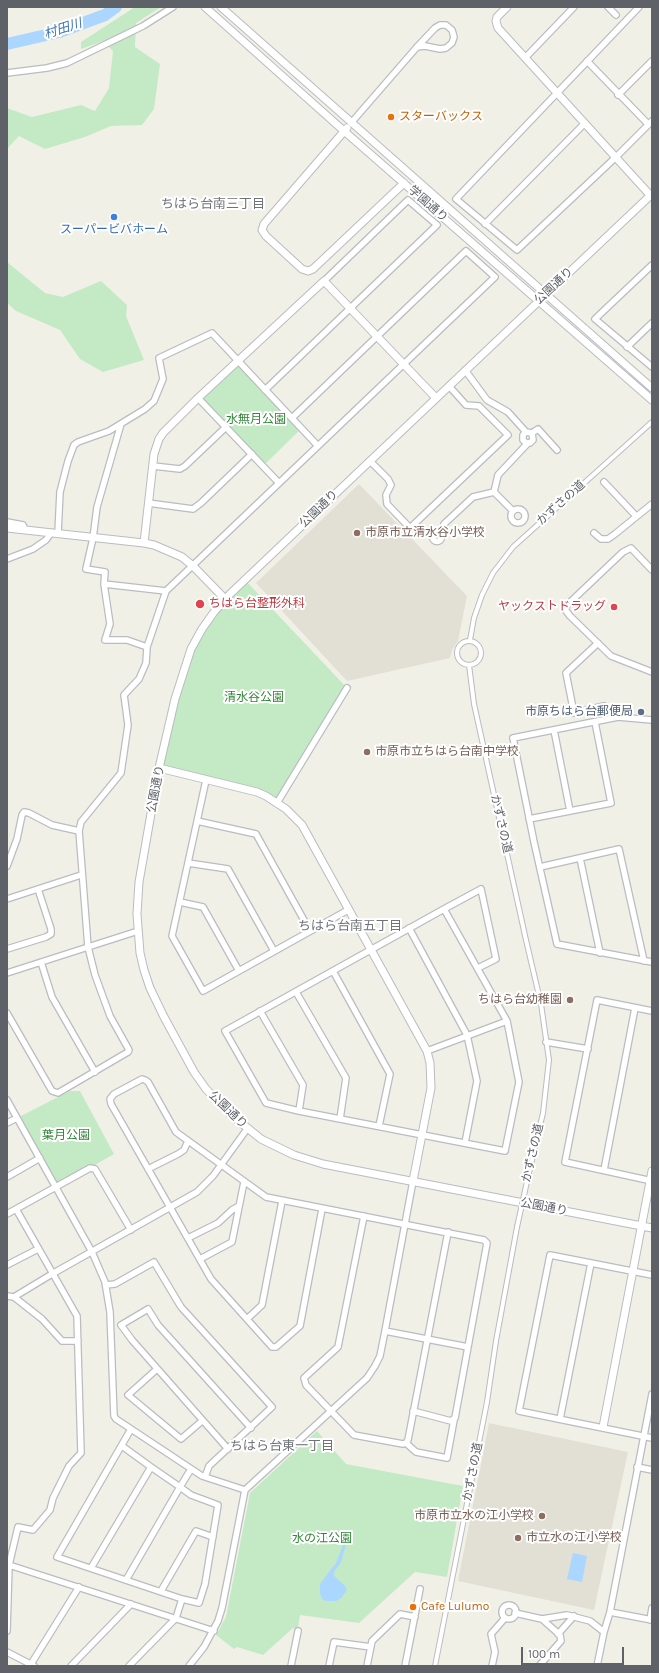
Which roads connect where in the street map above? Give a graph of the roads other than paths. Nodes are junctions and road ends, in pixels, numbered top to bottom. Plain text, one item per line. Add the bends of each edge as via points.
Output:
1 (173, 7) edge
2 (205, 7) edge
3 (507, 7) edge
4 (574, 7) edge
5 (608, 7) edge
6 (639, 7) edge
7 (226, 9) edge
8 (616, 15) dead end
9 (417, 47) junction
10 (526, 58) junction
11 (587, 61) junction
12 (652, 61) edge
13 (7, 73) edge
14 (557, 93) junction
15 (618, 94) junction
16 (351, 123) junction
17 (585, 123) junction
18 (650, 123) edge
19 (344, 131) junction
20 (615, 158) junction
21 (404, 183) junction
22 (651, 196) edge
23 (485, 224) junction
24 (652, 265) edge
25 (324, 281) junction
26 (546, 294) junction
27 (539, 301) junction
28 (351, 309) junction
29 (652, 323) edge
30 (377, 336) junction
31 (627, 347) junction
32 (237, 361) junction
33 (403, 364) junction
34 (652, 368) edge
35 (465, 370) junction
36 (449, 386) junction
37 (652, 388) edge
38 (265, 390) junction
39 (198, 398) junction
40 (436, 398) junction
41 (652, 400) edge
42 (292, 418) junction
43 (652, 422) edge
44 (122, 424) junction
45 (226, 427) junction
46 (529, 433) junction
47 (528, 443) junction
48 (318, 446) junction
49 (557, 450) dead end
50 (252, 454) junction
51 (370, 461) junction
52 (153, 466) junction
53 (604, 482) dead end
54 (279, 483) junction
55 (494, 492) junction
56 (148, 503) junction
57 (652, 504) edge
58 (513, 511) dead end
59 (636, 516) junction
60 (7, 522) edge
61 (7, 528) edge
62 (25, 530) junction
63 (54, 533) junction
64 (594, 533) dead end
65 (442, 535) dead end
66 (93, 538) junction
67 (144, 543) junction
68 (7, 559) edge
69 (193, 566) junction
70 (652, 570) edge
71 (104, 584) junction
72 (166, 591) junction
73 (225, 599) junction
74 (470, 640) junction
75 (598, 643) junction
76 (148, 646) junction
77 (469, 665) junction
78 (652, 672) edge
79 (347, 688) dead end
80 (604, 706) dead end
81 (652, 720) edge
82 (595, 722) junction
83 (554, 730) junction
84 (159, 768) junction
85 (206, 780) junction
86 (277, 803) junction
87 (570, 811) junction
88 (529, 819) junction
89 (197, 821) junction
90 (79, 831) junction
91 (580, 858) junction
92 (188, 863) junction
93 (7, 866) edge
94 (540, 867) junction
95 (81, 875) junction
96 (38, 889) junction
97 (7, 899) edge
98 (180, 902) junction
99 (444, 909) junction
100 (348, 910) junction
101 (409, 928) junction
102 (138, 931) junction
103 (310, 931) junction
104 (88, 947) junction
105 (7, 949) edge
106 (370, 950) junction
107 (274, 952) junction
108 (600, 953) junction
109 (644, 961) junction
110 (41, 962) junction
111 (652, 962) edge
112 (478, 968) junction
113 (239, 971) junction
114 (333, 971) junction
115 (7, 973) edge
116 (296, 992) junction
117 (635, 1008) junction
118 (260, 1011) junction
119 (652, 1011) edge
120 (7, 1013) edge
121 (507, 1021) junction
122 (467, 1035) junction
123 (546, 1042) junction
124 (588, 1049) junction
125 (427, 1051) junction
126 (95, 1072) junction
127 (7, 1100) edge
128 (299, 1111) junction
129 (18, 1118) junction
130 (340, 1119) junction
131 (7, 1124) edge
132 (379, 1126) junction
133 (247, 1129) junction
134 (423, 1134) junction
135 (188, 1141) junction
136 (465, 1143) junction
137 (40, 1158) junction
138 (221, 1165) junction
139 (148, 1169) junction
140 (604, 1170) junction
141 (652, 1171) edge
142 (7, 1176) edge
143 (413, 1181) junction
144 (651, 1181) edge
145 (244, 1182) junction
146 (55, 1188) junction
147 (282, 1201) junction
148 (239, 1206) junction
149 (171, 1208) junction
150 (16, 1209) junction
151 (322, 1209) junction
152 (7, 1214) edge
153 (364, 1216) junction
154 (406, 1224) junction
155 (642, 1226) junction
156 (652, 1228) edge
157 (131, 1230) junction
158 (448, 1232) junction
159 (188, 1238) junction
160 (38, 1249) junction
161 (92, 1252) junction
162 (200, 1259) junction
163 (591, 1263) junction
164 (7, 1265) edge
165 (633, 1271) junction
166 (52, 1274) junction
167 (652, 1275) edge
168 (106, 1285) junction
169 (7, 1296) edge
170 (14, 1297) junction
171 (247, 1319) junction
172 (385, 1331) junction
173 (427, 1339) junction
174 (78, 1342) junction
175 (468, 1347) junction
176 (157, 1369) junction
177 (652, 1394) edge
178 (413, 1410) junction
179 (331, 1412) junction
180 (560, 1419) junction
181 (454, 1420) junction
182 (202, 1421) junction
183 (603, 1427) junction
184 (251, 1428) junction
185 (131, 1430) junction
186 (643, 1437) junction
187 (652, 1438) edge
188 (406, 1443) junction
189 (122, 1446) junction
190 (228, 1449) junction
191 (151, 1467) junction
192 (638, 1467) junction
193 (191, 1469) junction
194 (652, 1470) edge
195 (205, 1477) junction
196 (180, 1487) junction
197 (245, 1490) junction
198 (213, 1537) junction
199 (9, 1564) junction
200 (91, 1568) junction
201 (126, 1580) junction
202 (79, 1587) junction
203 (420, 1589) dead end
204 (161, 1592) junction
205 (182, 1598) junction
206 (131, 1604) junction
207 (652, 1608) edge
208 (610, 1612) junction
209 (515, 1613) junction
210 (574, 1616) junction
211 (415, 1617) junction
212 (176, 1618) junction
213 (505, 1618) junction
214 (542, 1619) junction
215 (651, 1620) edge
216 (214, 1631) junction
217 (298, 1631) dead end
218 (7, 1632) edge
219 (604, 1632) junction
220 (558, 1634) junction
221 (371, 1647) junction
222 (7, 1652) edge
223 (32, 1665) edge
224 (71, 1666) edge
225 (129, 1666) edge
226 (189, 1666) edge
227 (291, 1666) edge
228 (329, 1666) edge
229 (367, 1666) edge
230 (405, 1666) edge
231 (434, 1666) edge
232 (492, 1666) edge
233 (539, 1666) edge
234 (597, 1666) edge

1 - 13 street via 143,26 67,63
2 - 19 street, 学園通り
3 - 10 street via 497,17 496,25
4 - 10 street
5 - 8 street
6 - 11 street
7 - 16 street, 学園通り
9 - 9 street via 440,25 446,25 452,30 454,37 446,48
9 - 16 street
10 - 14 street
11 - 14 street
11 - 15 street
12 - 15 street
14 - 17 street
14 - 23 street via 456,199
15 - 18 street
16 - 19 street
16 - 26 street, 学園通り
17 - 20 street
17 - 23 street
18 - 20 street
19 - 21 street, 学園通り
19 - 21 street via 264,224 262,230 302,269 308,271 320,264
20 - 22 street
20 - 23 street via 517,250
21 - 27 street, 学園通り
22 - 26 street, 公園通り
24 - 31 street via 595,319
25 - 28 street
25 - 28 street via 408,200 438,225
25 - 32 street
26 - 27 street, 公園通り
26 - 37 street, 学園通り
27 - 35 street, 公園通り
27 - 41 street, 学園通り
28 - 30 street
28 - 38 street
29 - 31 street
30 - 33 street
30 - 33 street via 466,251 495,277
30 - 42 street
31 - 34 street
32 - 38 street
32 - 39 street
32 - 44 street via 212,333 159,358 163,379 154,401
33 - 40 street
33 - 48 street
35 - 36 street, 公園通り
35 - 46 street via 487,400 508,412
36 - 40 street, 公園通り
36 - 51 street via 466,405 480,406 508,435 410,528 387,504 386,495 391,485
38 - 42 street
39 - 45 street
39 - 52 street via 159,439
40 - 51 street, 公園通り
42 - 48 street
43 - 74 street, かずさの道 via 513,547 493,573 482,595
44 - 63 street via 74,445 60,492
44 - 66 street via 97,507
45 - 50 street
45 - 52 street via 185,466
46 - 47 street via 533,440
46 - 47 street via 522,438
46 - 49 street via 538,429
47 - 55 street via 498,475
48 - 54 street
50 - 54 street
50 - 56 street via 193,509
51 - 73 street, 公園通り
52 - 56 street
53 - 59 street
54 - 69 street
55 - 58 street
55 - 65 street via 473,497 444,524
56 - 67 street
57 - 59 street
59 - 64 street via 608,539 601,539
60 - 62 street via 23,525
61 - 62 street
62 - 63 street
63 - 66 street
63 - 68 street via 33,550
66 - 67 street
66 - 71 street via 86,569 105,572
67 - 69 street via 182,557
69 - 72 street
69 - 73 street
70 - 75 street via 631,548 623,552 564,608
71 - 72 street
71 - 76 street via 110,624 105,640 126,640
72 - 76 street
73 - 84 street, 公園通り via 202,629 191,649 175,699
74 - 77 street via 477,644 481,652 478,661
74 - 77 street via 459,644 456,653 460,662
75 - 78 street via 611,656
75 - 80 street via 566,673 574,713
76 - 90 street via 146,664 139,679 124,695 128,725 121,773 80,822
77 - 123 street, かずさの道 via 474,704 541,1004
79 - 86 street
81 - 82 street via 618,717
82 - 83 street
82 - 87 street via 611,803
83 - 87 street
83 - 88 street via 513,738
84 - 85 street
84 - 102 street, 公園通り via 139,882
85 - 86 street via 257,792
85 - 89 street
86 - 100 street via 302,825
87 - 88 street
88 - 94 street
89 - 92 street
89 - 103 street via 256,834
90 - 93 street via 52,825 24,812
90 - 95 street
91 - 94 street
91 - 108 street
91 - 109 street via 619,849
92 - 98 street
92 - 107 street via 228,869
94 - 108 street via 557,944
95 - 96 street
95 - 104 street
96 - 97 street
96 - 105 street via 51,934
98 - 113 street via 203,907
98 - 113 street via 172,936 203,991
99 - 101 street
99 - 112 street
99 - 112 street via 481,889 496,959
100 - 103 street
100 - 106 street
101 - 106 street
101 - 122 street
102 - 104 street
102 - 133 street, 公園通り via 140,953 150,988 194,1072 206,1089
103 - 107 street
104 - 110 street
104 - 126 street via 110,1016 129,1050 125,1055
106 - 114 street
106 - 125 street
107 - 113 street
108 - 109 street
109 - 111 street
110 - 115 street
110 - 126 street via 52,997
112 - 121 street
114 - 116 street
114 - 132 street via 390,1074
116 - 118 street
116 - 130 street via 346,1078
117 - 119 street
117 - 124 street via 597,1000
117 - 140 street
118 - 128 street via 303,1085
118 - 128 street via 225,1031 266,1102
120 - 126 street via 52,1091 58,1093
121 - 122 street
121 - 136 street via 518,1082 505,1151
122 - 125 street
122 - 136 street via 477,1081
123 - 124 street
123 - 231 street, かずさの道, bridge via 549,1060 543,1113 517,1227 487,1402
124 - 140 street via 565,1162
125 - 134 street via 431,1088
127 - 129 street
128 - 130 street
129 - 131 street
129 - 137 street
130 - 132 street
132 - 134 street
133 - 138 street
133 - 143 street, 公園通り via 276,1147 308,1160
134 - 136 street
134 - 143 street
135 - 138 street
135 - 139 street via 184,1150
135 - 139 street via 176,1132 145,1080 142,1079 114,1094 110,1099 111,1104
137 - 142 street
137 - 146 street
138 - 145 street
138 - 149 street via 197,1192
139 - 149 street
140 - 144 street
141 - 144 street
143 - 154 street
143 - 155 street, 公園通り
144 - 155 street
145 - 147 street via 266,1198
145 - 148 street
146 - 150 street
146 - 157 street via 90,1168 95,1169
146 - 161 street
147 - 151 street
147 - 171 street via 262,1305
148 - 159 street via 218,1223
148 - 162 street via 232,1242
149 - 157 street
149 - 159 street
150 - 152 street
150 - 160 street
151 - 153 street
151 - 171 street via 300,1326 276,1347 272,1347
153 - 154 street
153 - 179 street via 338,1347 304,1378 306,1385
154 - 158 street
154 - 172 street
155 - 156 street, 公園通り
155 - 165 street
157 - 161 street
158 - 173 street
158 - 175 street via 484,1240 487,1243
159 - 162 street
160 - 164 street
160 - 166 street
161 - 166 street
161 - 168 street
162 - 171 street via 211,1279
163 - 165 street
163 - 180 street
163 - 180 street via 550,1255 520,1411
165 - 167 street
165 - 183 street
166 - 170 street
166 - 174 street via 77,1316
168 - 184 street via 115,1284 154,1262 181,1307 272,1408
168 - 185 street via 110,1312 114,1416
169 - 170 street
170 - 174 street via 42,1319 62,1341
172 - 173 street
172 - 179 street via 380,1356 367,1378
173 - 175 street
173 - 178 street
174 - 199 street via 81,1453 69,1466 53,1498 50,1510 33,1530 18,1527
175 - 181 street
176 - 182 street
176 - 182 street via 128,1394 181,1439
176 - 184 street via 121,1325 148,1309 158,1325
177 - 186 street
178 - 181 street
178 - 188 street
179 - 188 street via 354,1435
179 - 197 street
180 - 183 street
181 - 188 street via 447,1458 416,1452
182 - 190 street
183 - 186 street
184 - 190 street
185 - 189 street
185 - 193 street
186 - 187 street
186 - 192 street
189 - 191 street
189 - 200 street via 57,1557
190 - 195 street via 209,1466
191 - 196 street
191 - 200 street
192 - 194 street
192 - 208 street
193 - 195 street
193 - 196 street
195 - 197 street
196 - 198 street via 191,1495 218,1505
196 - 201 street
197 - 216 street via 222,1608
198 - 204 street via 196,1531
198 - 205 street via 199,1603
199 - 202 street
199 - 218 street
200 - 201 street
201 - 204 street
202 - 206 street
202 - 223 street
203 - 211 street
204 - 205 street
205 - 212 street
206 - 212 street
206 - 224 street
207 - 215 street
208 - 215 street
208 - 219 street
209 - 213 street via 512,1618
209 - 213 street via 512,1606 505,1606 502,1614
209 - 214 street
210 - 214 street
210 - 219 street via 590,1621
210 - 220 street
211 - 221 street via 400,1614 372,1641
211 - 230 street
212 - 216 street
212 - 225 street
213 - 232 street via 491,1634 495,1652
214 - 220 street
216 - 226 street
217 - 227 street
219 - 234 street
220 - 233 street via 560,1643
221 - 228 street via 334,1642
221 - 229 street
222 - 223 street

